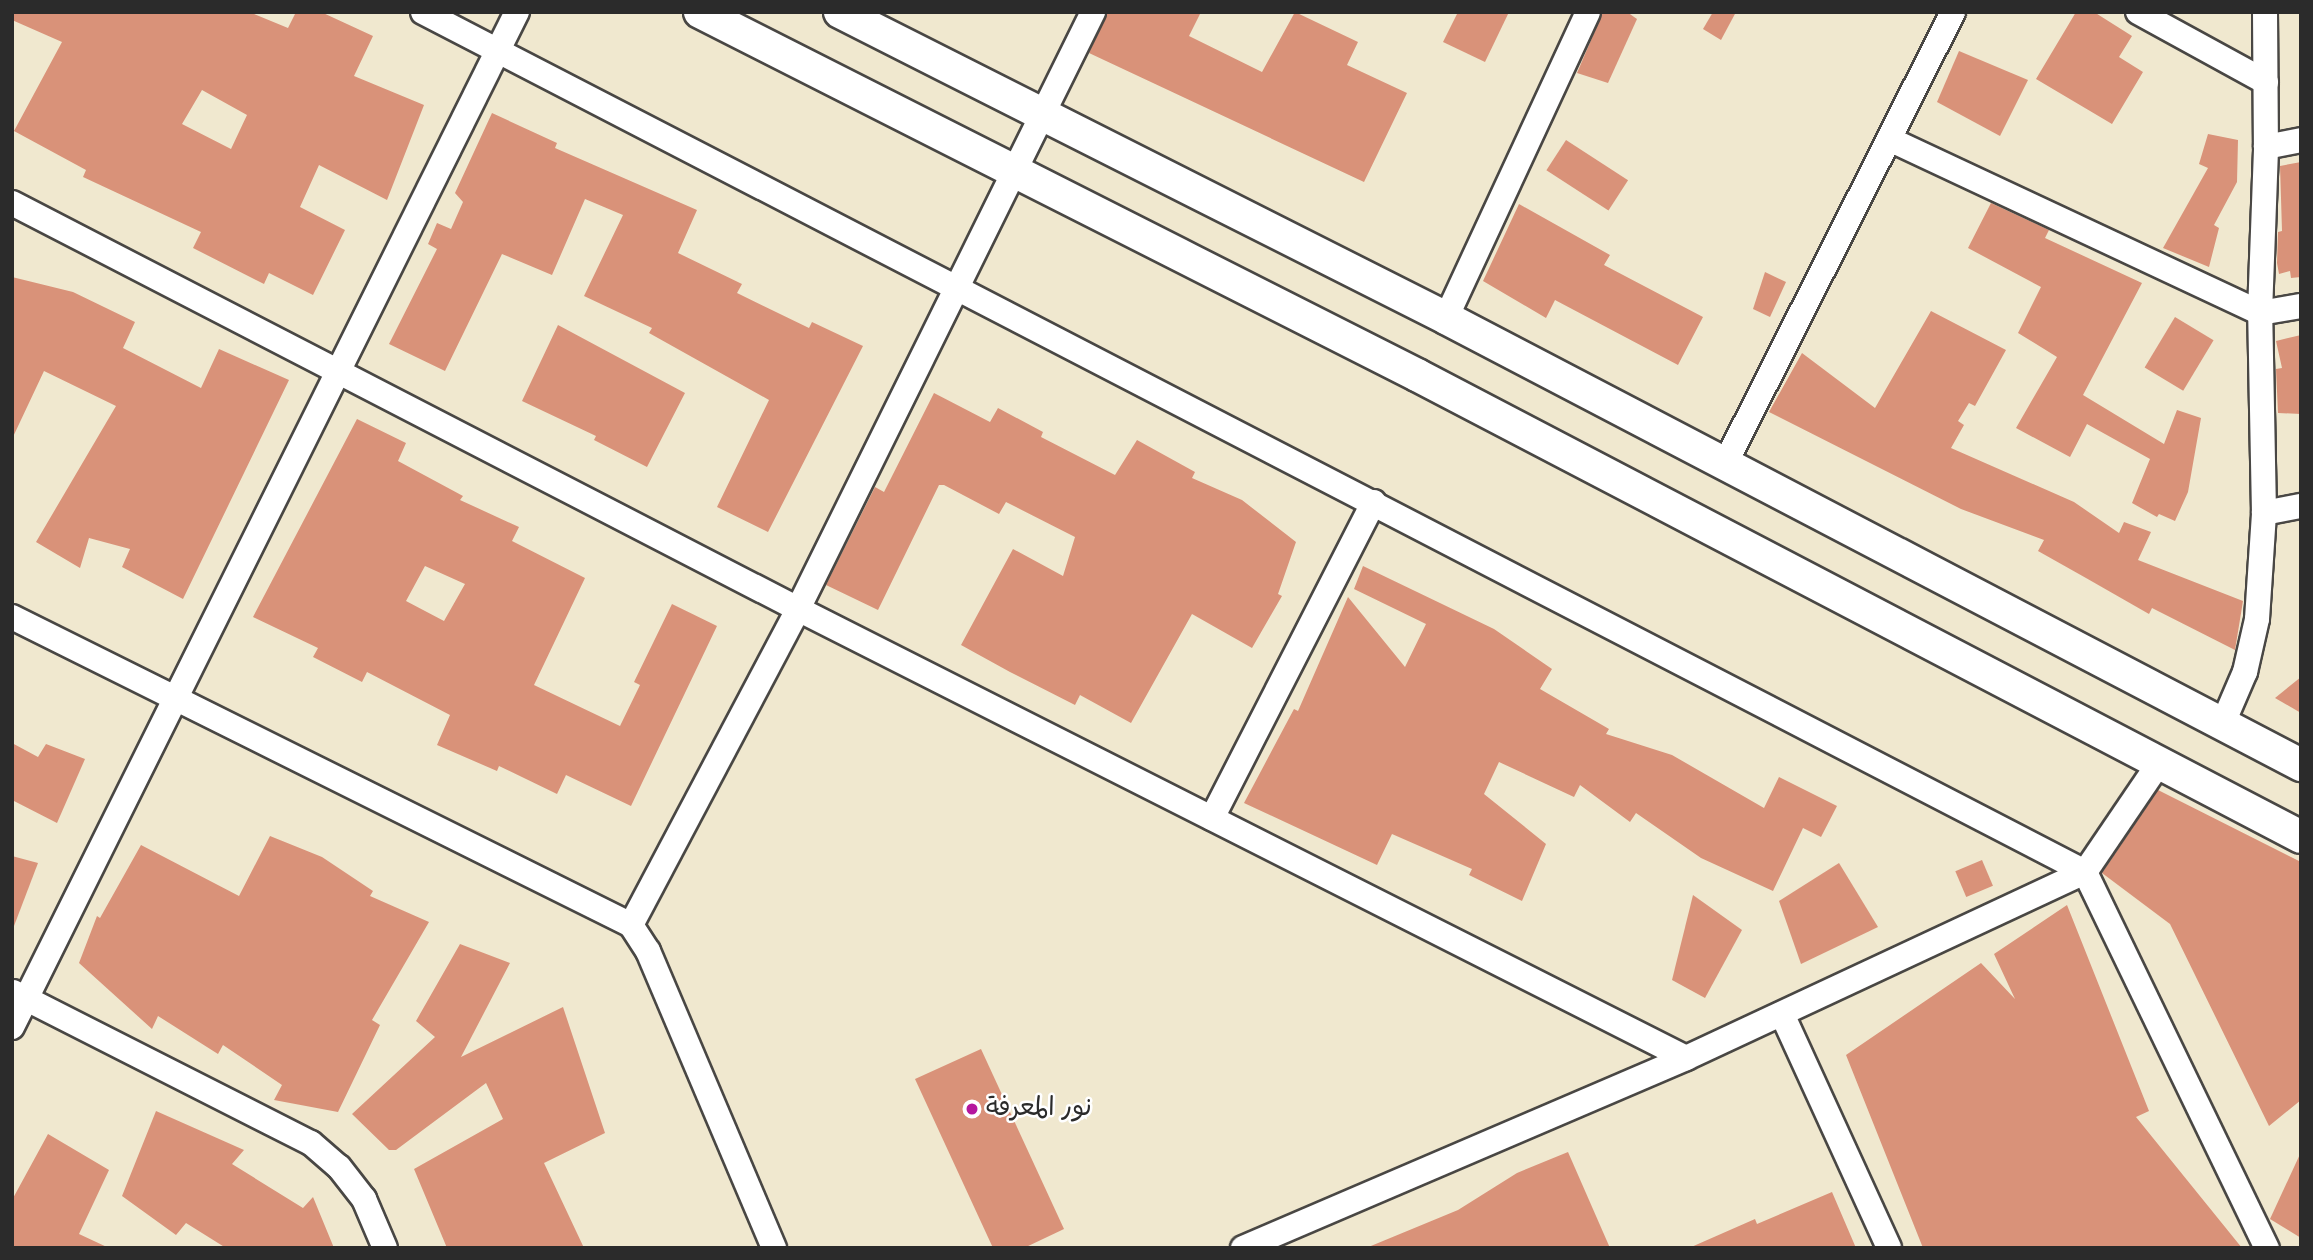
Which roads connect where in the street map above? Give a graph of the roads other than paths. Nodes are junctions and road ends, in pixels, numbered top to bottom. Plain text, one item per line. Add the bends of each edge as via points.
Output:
1 (423, 12) edge
2 (517, 12) edge
3 (701, 12) edge
4 (840, 12) edge
5 (1093, 12) edge
6 (1588, 12) edge
7 (1952, 12) edge
8 (2138, 12) edge
9 (2265, 12) edge
10 (497, 50) junction
11 (2266, 82) junction
12 (1044, 118) junction
13 (1889, 139) junction
14 (2301, 140) edge
15 (2266, 147) junction
16 (1015, 175) junction
17 (12, 203) edge
18 (957, 289) junction
19 (2301, 306) edge
20 (2260, 313) junction
21 (1446, 318) junction
22 (338, 369) junction
23 (1725, 464) junction
24 (1374, 502) junction
25 (2301, 506) edge
26 (2264, 513) junction
27 (797, 609) junction
28 (12, 617) edge
29 (176, 699) junction
30 (2224, 723) junction
31 (2161, 760) junction
32 (2301, 765) edge
33 (1212, 818) junction
34 (2301, 837) edge
35 (2085, 872) junction
36 (631, 925) junction
37 (19, 995) edge
38 (1782, 1014) junction
39 (12, 1027) edge
40 (1686, 1058) junction
41 (765, 1245) edge
42 (385, 1248) edge
43 (1243, 1248) edge
44 (1889, 1248) edge
45 (2267, 1248) edge

1 - 10 street
2 - 10 street
3 - 16 main road
4 - 12 main road
5 - 12 street
6 - 21 street
7 - 13 street
8 - 11 street
9 - 11 street
10 - 18 street
10 - 22 street
11 - 15 street
12 - 16 street
12 - 21 main road
13 - 20 street
13 - 23 street
14 - 15 street
15 - 20 street
16 - 18 street
16 - 31 main road via 1417,375
17 - 22 street
18 - 24 street
18 - 27 street
19 - 20 street
20 - 26 street
21 - 23 main road
22 - 27 street
22 - 29 street
23 - 30 main road
24 - 33 street
24 - 35 street
25 - 26 street
26 - 30 street via 2258,619 2245,671
27 - 33 street
27 - 36 street
28 - 29 street
29 - 36 street
29 - 37 street
30 - 32 main road
31 - 34 main road
31 - 35 street
33 - 40 street
35 - 38 street
35 - 45 street
36 - 41 street via 648,951
37 - 39 street
37 - 42 street via 311,1143 339,1167 364,1199
38 - 40 street
38 - 44 street
40 - 43 street

